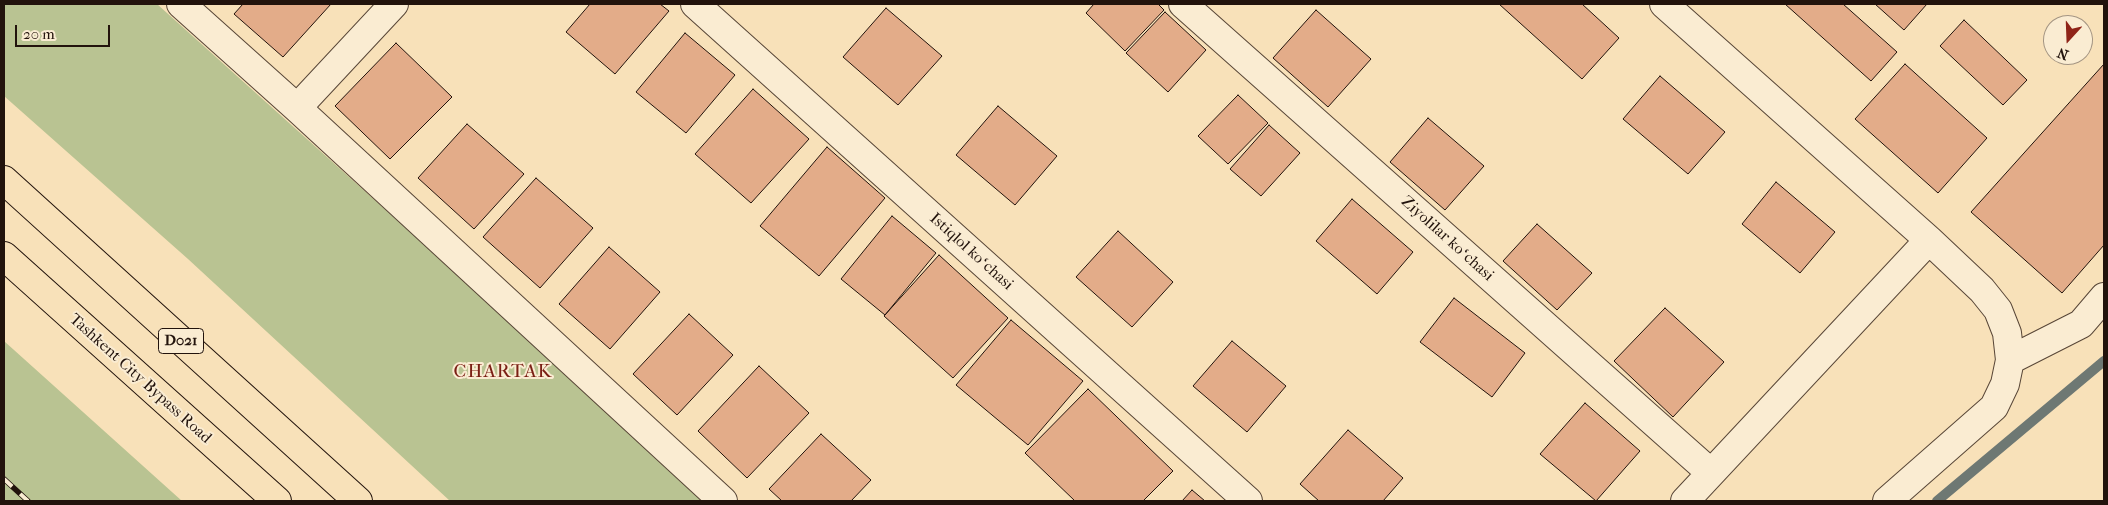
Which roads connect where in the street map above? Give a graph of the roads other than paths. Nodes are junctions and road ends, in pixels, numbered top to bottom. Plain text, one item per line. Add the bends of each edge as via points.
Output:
1 (181, 4) edge
2 (394, 4) edge
3 (695, 4) edge
4 (1183, 4) edge
5 (1664, 4) edge
6 (297, 108) junction
7 (4, 180) edge
8 (1929, 240) junction
9 (4, 256) edge
10 (2104, 297) edge
11 (2010, 360) junction
12 (1711, 473) junction
13 (277, 501) edge
14 (358, 501) edge
15 (723, 501) edge
16 (1248, 501) edge
17 (1686, 501) edge
18 (1888, 501) edge

1 - 6 street
2 - 6 street
3 - 16 street, Istiqlol koʻchasi
4 - 12 street, Ziyolilar koʻchasi
5 - 8 street
6 - 15 street
7 - 14 highway, D021
8 - 11 street via 1982,290 1998,310 2007,333
8 - 12 street
9 - 13 highway, Tashkent City Bypass Road
10 - 11 street via 2080,324
11 - 18 street via 2005,384 1994,407
12 - 17 street

